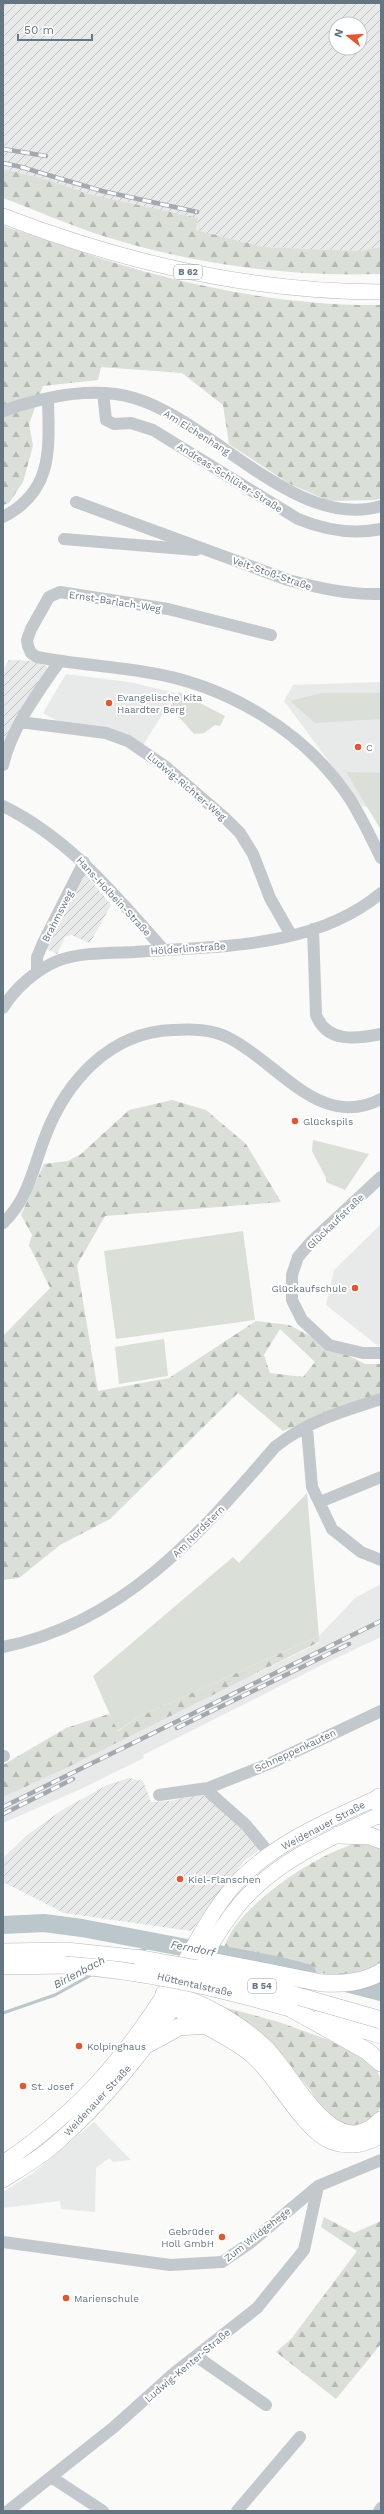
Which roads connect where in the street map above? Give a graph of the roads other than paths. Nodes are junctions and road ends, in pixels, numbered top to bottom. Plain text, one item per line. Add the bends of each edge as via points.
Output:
1 (3, 216) edge
2 (381, 292) edge
3 (103, 393) junction
4 (48, 399) junction
5 (3, 411) edge
6 (76, 502) dead end
7 (381, 506) edge
8 (3, 517) edge
9 (381, 529) edge
10 (64, 539) dead end
11 (211, 551) junction
12 (381, 594) edge
13 (270, 635) dead end
14 (59, 662) junction
15 (20, 722) junction
16 (3, 765) edge
17 (4, 808) edge
18 (381, 858) edge
19 (84, 862) junction
20 (381, 893) edge
21 (313, 929) junction
22 (291, 936) junction
23 (164, 950) junction
24 (37, 972) junction
25 (3, 1008) edge
26 (381, 1034) edge
27 (381, 1099) edge
28 (381, 1177) edge
29 (3, 1223) edge
30 (381, 1353) edge
31 (381, 1399) edge
32 (306, 1428) junction
33 (381, 1477) edge
34 (320, 1502) junction
35 (381, 1560) edge
36 (3, 1647) edge
37 (381, 1711) edge
38 (208, 1788) junction
39 (159, 1795) dead end
40 (381, 1806) edge
41 (338, 1835) junction
42 (381, 1840) edge
43 (270, 1854) junction
44 (209, 1936) junction
45 (3, 1952) edge
46 (142, 1959) junction
47 (3, 1966) edge
48 (381, 1972) edge
49 (173, 1999) junction
50 (290, 2008) junction
51 (381, 2020) edge
52 (208, 2025) junction
53 (381, 2035) edge
54 (146, 2045) junction
55 (381, 2063) edge
56 (381, 2120) edge
57 (381, 2134) edge
58 (381, 2160) edge
59 (3, 2163) edge
60 (3, 2180) edge
61 (318, 2186) junction
62 (3, 2242) edge
63 (196, 2356) junction
64 (266, 2405) dead end
65 (300, 2437) dead end
66 (51, 2477) junction
67 (381, 2508) edge
68 (8, 2511) edge
69 (103, 2511) edge
70 (237, 2511) edge
71 (379, 2511) edge

1 - 2 main road, B 62 via 101,250 201,275 299,289
3 - 4 street, Am Eichenhang
3 - 7 street, Am Eichenhang via 134,398 153,405 221,446 283,488 308,499 341,508
3 - 9 street, Andreas-Schlüter-Straße via 106,420 114,424 131,424 153,430 298,519 316,527 341,532
4 - 5 street, Am Eichenhang
4 - 8 street via 49,449 46,468 37,488 25,503
6 - 11 street, Veit-Stoß-Straße
10 - 11 street, Veit-Stoß-Straße
11 - 12 street, Veit-Stoß-Straße via 260,571 324,590
13 - 14 street, Ernst-Barlach-Weg via 168,609 60,592 48,597 27,640 31,653
14 - 15 street
14 - 18 street via 170,677 195,684 248,707 297,740 319,761 350,799
15 - 16 street via 8,745
15 - 22 street, Ludwig-Richter-Weg via 106,733 128,741 166,767 240,834 253,854 270,898
17 - 19 street, Hans-Holbein-Straße via 36,825
19 - 23 street, Hans-Holbein-Straße
19 - 24 street, Brahmsweg via 37,957
20 - 21 street, Hölderlinstraße via 344,917
21 - 22 street, Hölderlinstraße
21 - 26 street via 316,1015 320,1024 327,1033 340,1037
22 - 23 street, Hölderlinstraße via 261,942
23 - 24 street, Hölderlinstraße via 83,955 58,961
24 - 25 street, Hölderlinstraße
27 - 29 street via 354,1108 338,1108 318,1102 255,1053 228,1037 200,1030 147,1032 113,1048 93,1063 75,1082 61,1102 26,1191 13,1214
28 - 30 street, Glückaufstraße via 298,1257 292,1275 292,1300 302,1320 329,1345 363,1353
31 - 32 street, Am Nordstern via 323,1417
32 - 34 street via 312,1487
32 - 36 street, Am Nordstern via 275,1447 205,1528 154,1573 102,1610 51,1635
33 - 34 street
34 - 35 street via 332,1529 361,1552
37 - 38 street, Schneppenkauten via 271,1763
38 - 39 street, Schneppenkauten
38 - 43 street via 210,1793 246,1825
40 - 41 main road, Weidenauer Straße
40 - 43 main road, Weidenauer Straße via 361,1803
41 - 42 highway via 370,1836
41 - 44 main road, Weidenauer Straße via 294,1858 262,1882
43 - 44 main road, Weidenauer Straße via 240,1880
44 - 49 main road, Weidenauer Straße
45 - 46 highway, Hüttentalstraße / B 54 via 66,1952
46 - 48 highway, bridge via 170,1955 221,1962 322,1983 360,1981
46 - 51 highway, Hüttentalstraße / B 54, bridge via 210,1971
47 - 50 highway, Hüttentalstraße / B 54, bridge via 65,1965 130,1971 207,1985
49 - 52 highway
49 - 54 main road, Weidenauer Straße
49 - 56 highway via 224,2019 265,2048 284,2069 312,2108 337,2130 348,2134 360,2134 371,2130
49 - 59 main road, Weidenauer Straße via 106,2075 54,2126
50 - 53 highway, Hüttentalstraße / B 54
50 - 55 highway via 367,2051
52 - 54 highway via 180,2027
52 - 57 highway via 235,2040 255,2056 275,2078 307,2122 332,2140 346,2144 362,2144
54 - 60 main road, Weidenauer Straße via 58,2142
58 - 61 street, Zum Wildgehege
61 - 62 street, Zum Wildgehege via 250,2243 222,2262 170,2265
61 - 63 street, Ludwig-Kenter-Straße via 304,2250 257,2308
63 - 64 street
63 - 66 street, Ludwig-Kenter-Straße
65 - 70 street
66 - 68 street, Ludwig-Kenter-Straße
66 - 69 street
67 - 71 street

